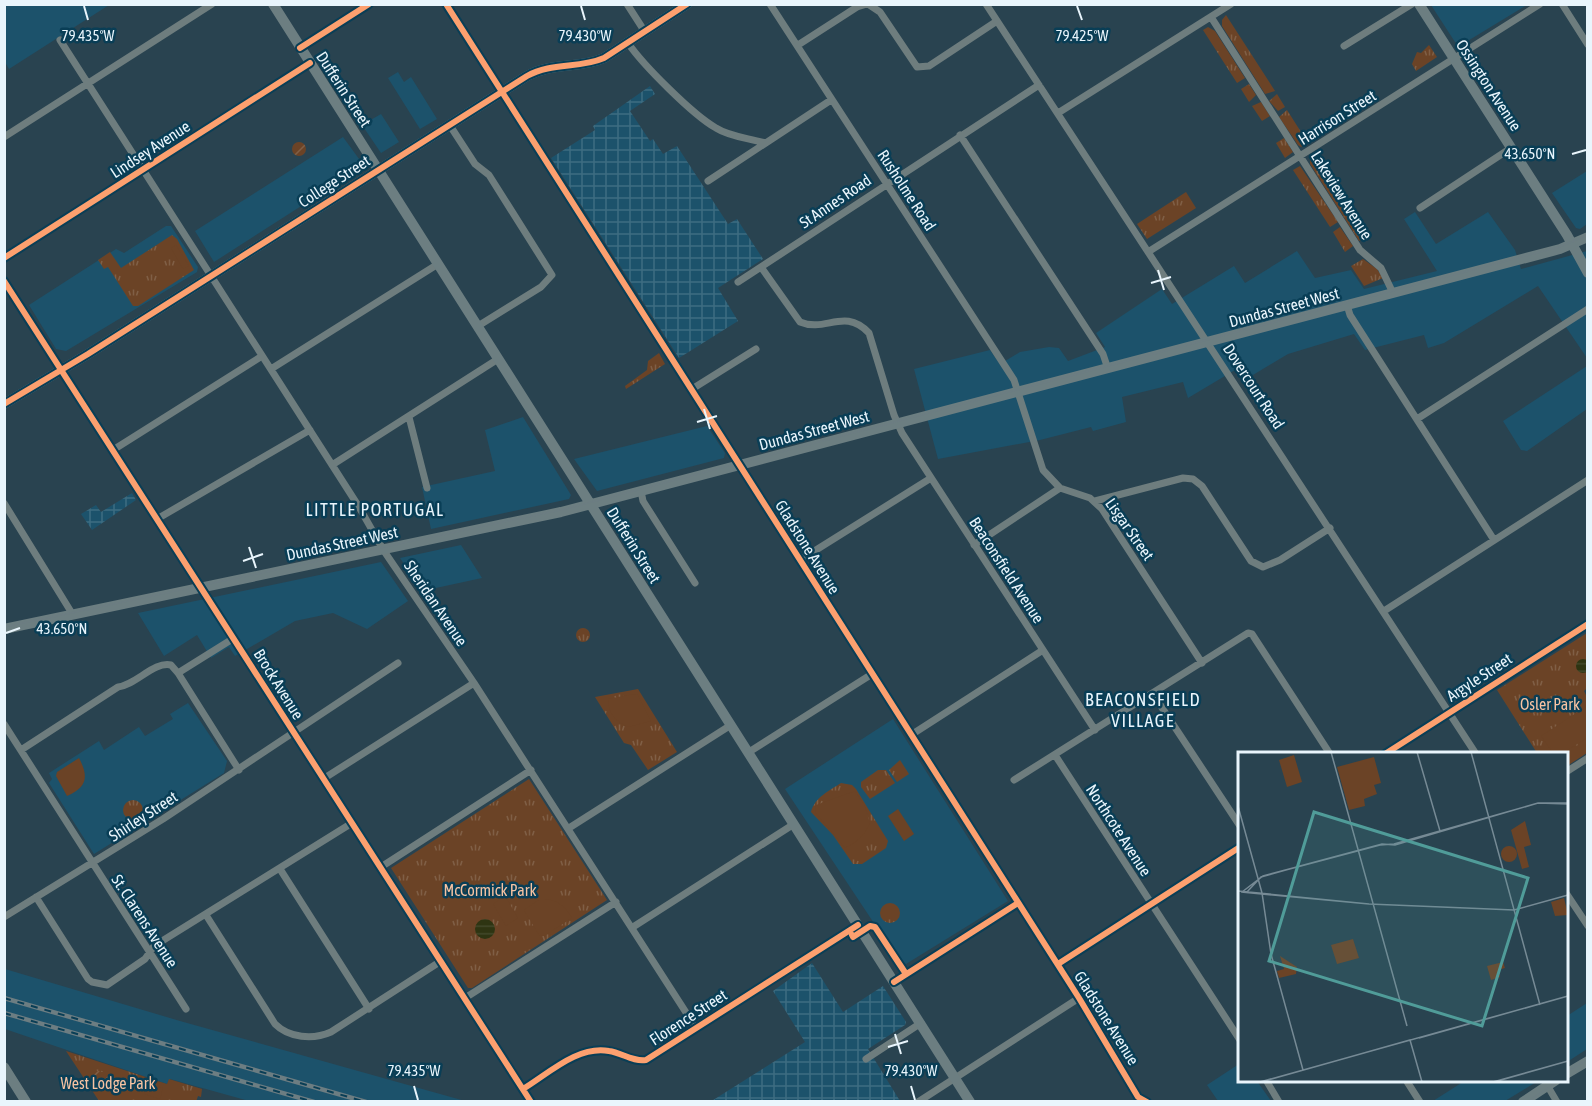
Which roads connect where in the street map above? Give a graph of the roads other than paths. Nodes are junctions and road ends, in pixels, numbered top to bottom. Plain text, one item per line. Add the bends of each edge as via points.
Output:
1 (212, 4) edge
2 (273, 4) edge
3 (369, 4) edge
4 (446, 4) edge
5 (627, 4) edge
6 (687, 4) edge
7 (770, 4) edge
8 (867, 4) edge
9 (986, 4) edge
10 (1231, 4) edge
11 (1412, 4) edge
12 (1419, 4) edge
13 (1540, 4) edge
14 (1562, 4) edge
15 (1211, 17) junction
16 (997, 21) junction
17 (645, 32) junction
18 (60, 40) dead end
19 (628, 43) junction
20 (798, 45) junction
21 (1587, 45) edge
22 (1344, 46) dead end
23 (300, 48) junction
24 (1454, 59) junction
25 (310, 63) junction
26 (87, 83) junction
27 (1039, 85) junction
28 (501, 91) junction
29 (831, 100) junction
30 (1058, 113) junction
31 (449, 124) junction
32 (960, 135) junction
33 (4, 137) edge
34 (765, 143) junction
35 (1512, 148) junction
36 (1300, 156) junction
37 (143, 170) junction
38 (378, 170) junction
39 (708, 182) dead end
40 (888, 183) junction
41 (1420, 208) dead end
42 (1587, 237) edge
43 (1572, 245) junction
44 (1148, 252) junction
45 (4, 258) edge
46 (438, 264) junction
47 (761, 267) junction
48 (1587, 273) edge
49 (211, 276) junction
50 (4, 280) edge
51 (738, 282) dead end
52 (1394, 293) junction
53 (1347, 306) junction
54 (1587, 309) edge
55 (478, 326) junction
56 (1208, 342) junction
57 (756, 349) dead end
58 (262, 356) junction
59 (498, 359) junction
60 (271, 369) junction
61 (1107, 369) junction
62 (61, 370) junction
63 (692, 389) junction
64 (1019, 392) junction
65 (4, 404) edge
66 (409, 417) junction
67 (1417, 419) junction
68 (898, 424) junction
69 (310, 430) junction
70 (113, 450) junction
71 (332, 465) junction
72 (740, 465) junction
73 (931, 478) junction
74 (1587, 480) edge
75 (427, 488) dead end
76 (1060, 488) junction
77 (640, 491) junction
78 (1095, 501) junction
79 (4, 503) edge
80 (590, 505) junction
81 (157, 519) junction
82 (1330, 528) junction
83 (1494, 540) junction
84 (974, 545) junction
85 (384, 550) junction
86 (800, 560) junction
87 (695, 583) dead end
88 (202, 588) junction
89 (1384, 611) junction
90 (74, 615) junction
91 (1587, 624) edge
92 (4, 629) edge
93 (234, 638) junction
94 (1043, 650) junction
95 (398, 663) dead end
96 (1202, 663) junction
97 (178, 673) junction
98 (872, 674) junction
99 (474, 683) junction
100 (1153, 694) junction
101 (1449, 712) junction
102 (4, 724) edge
103 (731, 725) junction
104 (1095, 730) junction
105 (293, 732) junction
106 (911, 735) junction
107 (21, 750) junction
108 (749, 752) junction
109 (1329, 752) edge
110 (1387, 752) edge
111 (1475, 752) edge
112 (1055, 755) junction
113 (1587, 758) edge
114 (239, 770) junction
115 (531, 770) junction
116 (1568, 771) edge
117 (323, 778) junction
118 (1014, 780) dead end
119 (352, 823) junction
120 (794, 824) junction
121 (1238, 824) edge
122 (569, 828) junction
123 (1238, 848) edge
124 (92, 862) junction
125 (381, 867) junction
126 (279, 868) junction
127 (1568, 896) edge
128 (36, 897) junction
129 (616, 902) junction
130 (1018, 903) junction
131 (1151, 904) junction
132 (206, 915) junction
133 (4, 917) edge
134 (858, 925) junction
135 (1587, 926) edge
136 (633, 927) junction
137 (150, 953) junction
138 (441, 961) junction
139 (1058, 964) junction
140 (894, 981) junction
141 (465, 998) junction
142 (1080, 998) junction
143 (369, 1009) junction
144 (186, 1010) dead end
145 (921, 1023) junction
146 (696, 1028) junction
147 (1238, 1038) edge
148 (866, 1059) dead end
149 (1587, 1061) edge
150 (4, 1067) edge
151 (1568, 1073) edge
152 (955, 1078) junction
153 (1267, 1082) edge
154 (1407, 1082) edge
155 (1549, 1082) edge
156 (523, 1089) junction
157 (1135, 1099) edge
158 (26, 1101) edge
159 (531, 1101) edge
160 (918, 1101) edge
161 (970, 1101) edge
162 (1147, 1101) edge
163 (1280, 1101) edge
164 (1420, 1101) edge
165 (1523, 1101) edge
166 (1557, 1101) edge

1 - 26 street
2 - 23 main road, Dufferin Street
3 - 23 street
4 - 28 street, Gladstone Avenue
5 - 17 street
6 - 17 main road, College Street
7 - 20 street, Rusholme Road
8 - 16 street via 880,12 917,67 929,66
8 - 20 street
9 - 16 street, Dovercourt Road
10 - 15 street
11 - 22 street
12 - 24 main road, Ossington Avenue
13 - 24 street, Harrison Street
14 - 21 street
15 - 30 street
15 - 36 street, Lakeview Avenue
16 - 27 street, Dovercourt Road
17 - 19 main road, College Street
18 - 26 street, Sheridan Avenue
19 - 28 main road, College Street via 598,61 538,70
19 - 34 street via 640,61 710,124 726,133
20 - 29 street, Rusholme Road
23 - 25 main road, Dufferin Street
24 - 35 main road, Ossington Avenue
24 - 36 street, Harrison Street
25 - 37 street, Lindsey Avenue
25 - 38 main road, Dufferin Street
26 - 33 street
26 - 37 street, Sheridan Avenue
27 - 30 street, Dovercourt Road
27 - 32 street, St Annes Road
28 - 31 main road, College Street
28 - 63 street, Gladstone Avenue
29 - 34 street
29 - 40 street, Rusholme Road
30 - 44 street, Dovercourt Road
31 - 38 main road, College Street
31 - 55 street via 475,164 489,175 552,275 541,287
32 - 40 street, St Annes Road
32 - 61 street via 1103,354
34 - 39 street
35 - 41 street
35 - 43 main road, Ossington Avenue
36 - 44 street, Harrison Street
36 - 52 street, Lakeview Avenue via 1362,253 1381,268
37 - 45 street, Lindsey Avenue
37 - 49 street, Sheridan Avenue
38 - 46 main road, Dufferin Street
38 - 49 main road, College Street
40 - 47 street, St Annes Road
40 - 64 street, Rusholme Road
42 - 43 main road, Dundas Street West
43 - 48 main road, Ossington Avenue
43 - 52 main road, Dundas Street West
44 - 56 street, Dovercourt Road
46 - 55 main road, Dufferin Street
46 - 60 street
47 - 51 street, St Annes Road
47 - 68 street, Beaconsfield Avenue via 800,322 816,325 847,320 869,333
49 - 58 street, Sheridan Avenue
49 - 62 main road, College Street
50 - 62 street, Brock Avenue
52 - 53 main road, Dundas Street West
53 - 56 main road, Dundas Street West
53 - 67 street
54 - 67 street
55 - 59 main road, Dufferin Street
56 - 61 main road, Dundas Street West
56 - 82 street, Dovercourt Road
57 - 63 street
58 - 60 street, Sheridan Avenue
58 - 70 street
59 - 66 street
59 - 80 main road, Dufferin Street
60 - 69 street, Sheridan Avenue
61 - 64 main road, Dundas Street West
62 - 65 main road, College Street
62 - 70 street, Brock Avenue
63 - 72 street, Gladstone Avenue
64 - 68 main road, Dundas Street West
64 - 76 street, Lisgar Street via 1039,463
66 - 71 street
66 - 75 street
67 - 83 street
68 - 72 main road, Dundas Street West
68 - 73 street, Beaconsfield Avenue
69 - 71 street, Sheridan Avenue
69 - 81 street
70 - 81 street, Brock Avenue
71 - 85 street, Sheridan Avenue
72 - 77 main road, Dundas Street West
72 - 86 street, Gladstone Avenue
73 - 84 street, Beaconsfield Avenue
73 - 86 street
74 - 83 street
76 - 78 street, Lisgar Street
76 - 84 street
77 - 80 main road, Dundas Street West
77 - 87 street
78 - 82 street via 1177,479 1193,479 1202,486 1251,561 1263,567
78 - 96 street, Lisgar Street
79 - 90 street
80 - 85 main road, Dundas Street West
80 - 103 main road, Dufferin Street
81 - 88 street, Brock Avenue
82 - 89 street, Dovercourt Road
83 - 89 street
84 - 94 street, Beaconsfield Avenue
85 - 88 main road, Dundas Street West
85 - 99 street, Sheridan Avenue
86 - 98 street, Gladstone Avenue
88 - 90 main road, Dundas Street West
88 - 93 street, Brock Avenue
89 - 101 street, Dovercourt Road
90 - 92 main road, Dundas Street West
91 - 101 street, Argyle Street
93 - 97 street
93 - 105 street, Brock Avenue
94 - 104 street, Beaconsfield Avenue
94 - 106 street
95 - 105 street, Shirley Street
96 - 100 street
96 - 109 street via 1252,634
97 - 107 street via 171,664 164,664 127,686 118,687
97 - 114 street
98 - 106 street, Gladstone Avenue
98 - 108 street
99 - 115 street, Sheridan Avenue
99 - 117 street
100 - 104 street
100 - 121 street
101 - 110 street, Argyle Street
101 - 111 street, Dovercourt Road
102 - 107 street, St. Clarens Avenue
103 - 108 main road, Dufferin Street
103 - 122 street
104 - 112 street
105 - 114 street, Shirley Street
105 - 117 street, Brock Avenue
106 - 130 street, Gladstone Avenue
107 - 124 street, St. Clarens Avenue
108 - 120 main road, Dufferin Street
112 - 118 street
112 - 131 street, Northcote Avenue
113 - 116 street
114 - 124 street, Shirley Street
115 - 122 street, Sheridan Avenue
115 - 125 street
117 - 119 street, Brock Avenue
119 - 125 street, Brock Avenue
119 - 126 street
120 - 134 main road, Dufferin Street
120 - 136 street
122 - 129 street, Sheridan Avenue
123 - 131 street
124 - 128 street, Shirley Street
124 - 137 street, St. Clarens Avenue
125 - 138 street, Brock Avenue
126 - 132 street
126 - 143 street
127 - 135 street
128 - 133 street, Shirley Street
128 - 137 street via 92,982 107,985
129 - 136 street, Sheridan Avenue
129 - 141 street
130 - 139 street, Gladstone Avenue
130 - 140 street
131 - 139 street
131 - 147 street, Northcote Avenue
132 - 137 street via 154,946
132 - 143 street via 280,1029 301,1036 324,1036
134 - 140 main road, Dufferin Street
134 - 146 street, Florence Street
136 - 146 street, Sheridan Avenue
137 - 144 street, St. Clarens Avenue
138 - 141 street, Brock Avenue
138 - 143 street
139 - 142 street, Gladstone Avenue
140 - 145 main road, Dufferin Street
141 - 156 street, Brock Avenue
142 - 152 street
142 - 157 street, Gladstone Avenue
145 - 148 street
145 - 152 main road, Dufferin Street
146 - 156 street, Florence Street via 646,1060 602,1050 579,1055
149 - 151 main road
150 - 158 main road
152 - 160 street
152 - 161 main road, Dufferin Street
153 - 163 street
154 - 164 street
155 - 165 main road
155 - 166 street
156 - 159 street, Brock Avenue
157 - 162 street, Gladstone Avenue

